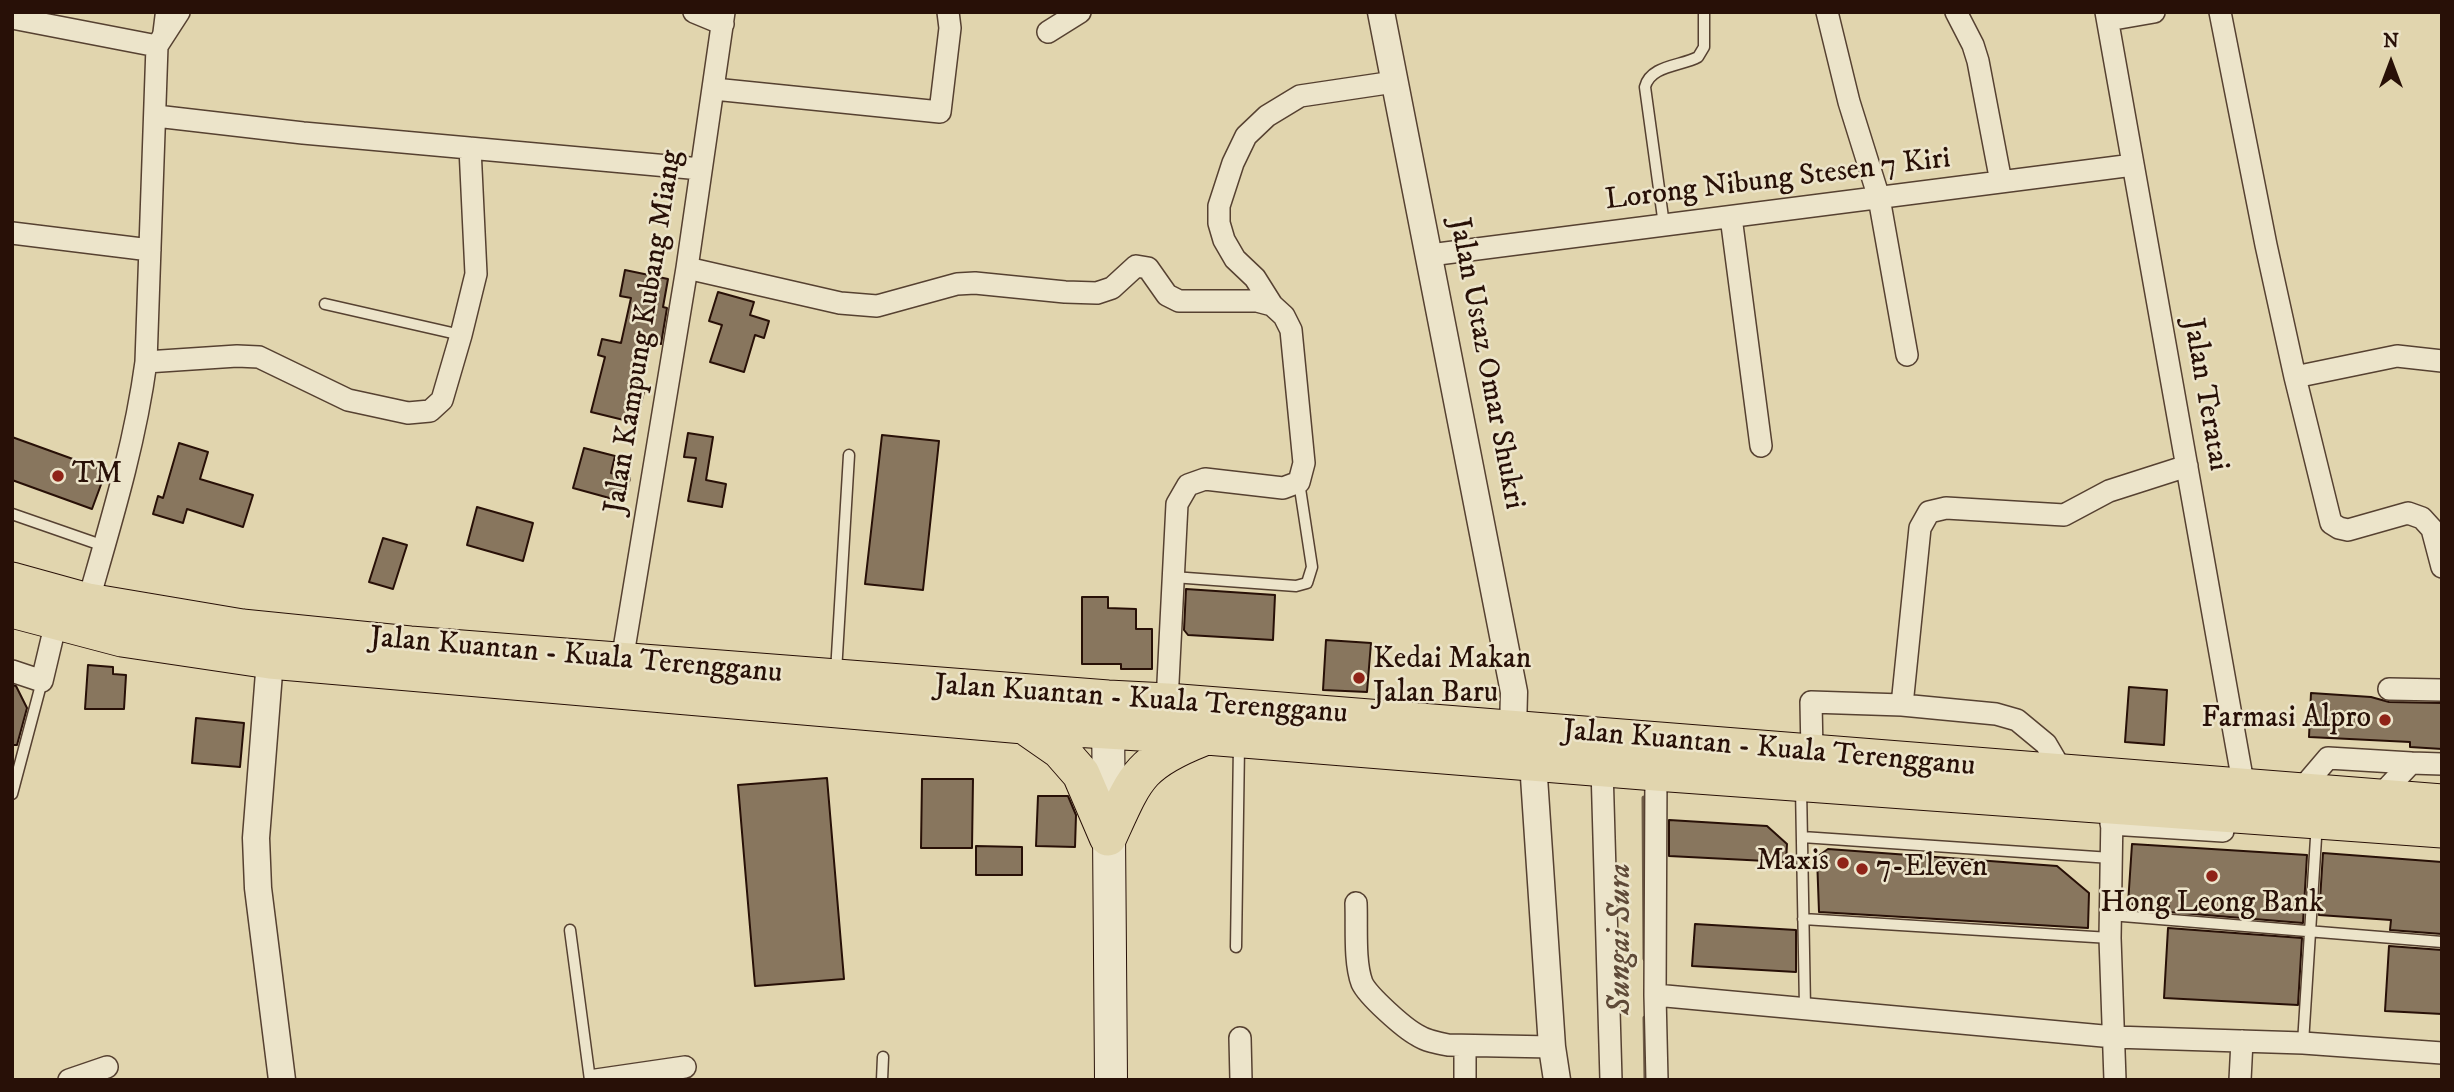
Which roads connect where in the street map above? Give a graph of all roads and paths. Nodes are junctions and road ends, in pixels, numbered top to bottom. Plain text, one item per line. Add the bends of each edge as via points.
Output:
1 (160, 12) edge
2 (178, 12) edge
3 (695, 12) edge
4 (948, 12) edge
5 (1080, 12) edge
6 (1381, 12) edge
7 (1703, 12) edge
8 (1827, 12) edge
9 (1956, 12) edge
10 (2154, 12) edge
11 (2220, 12) edge
12 (2107, 16) edge
13 (12, 18) edge
14 (724, 18) edge
15 (1048, 32) dead end
16 (157, 46) junction
17 (1394, 82) junction
18 (714, 89) junction
19 (156, 116) junction
20 (470, 148) junction
21 (2133, 165) junction
22 (701, 169) junction
23 (2001, 182) junction
24 (1879, 198) junction
25 (1731, 217) junction
26 (1664, 225) junction
27 (12, 233) edge
28 (150, 250) junction
29 (1430, 256) junction
30 (687, 268) junction
31 (325, 304) dead end
32 (1272, 305) junction
33 (461, 335) junction
34 (1906, 355) dead end
35 (2442, 361) edge
36 (146, 362) junction
37 (2295, 377) junction
38 (1761, 446) dead end
39 (849, 455) dead end
40 (2187, 467) junction
41 (1299, 482) junction
42 (12, 514) edge
43 (104, 546) junction
44 (2442, 567) edge
45 (1173, 577) junction
46 (12, 581) edge
47 (88, 602) junction
48 (12, 609) edge
49 (56, 622) junction
50 (270, 660) junction
51 (622, 661) junction
52 (12, 671) edge
53 (835, 678) junction
54 (42, 681) junction
55 (2389, 689) dead end
56 (2442, 690) edge
57 (1167, 702) junction
58 (1902, 705) junction
59 (1108, 715) junction
60 (1024, 725) junction
61 (1513, 730) junction
62 (1222, 737) junction
63 (1533, 762) junction
64 (2411, 763) junction
65 (2442, 764) edge
66 (1806, 767) junction
67 (1602, 768) junction
68 (16, 769) edge
69 (1657, 772) junction
70 (2063, 773) junction
71 (2244, 788) junction
72 (2299, 792) junction
73 (12, 794) edge
74 (2378, 798) junction
75 (2442, 803) edge
76 (2112, 815) junction
77 (2442, 829) edge
78 (1108, 837) junction
79 (1802, 837) junction
80 (2316, 838) junction
81 (2442, 845) edge
82 (2111, 858) junction
83 (1356, 903) dead end
84 (2110, 915) junction
85 (1804, 919) junction
86 (570, 930) dead end
87 (2310, 931) junction
88 (2109, 938) junction
89 (2442, 942) edge
90 (1236, 947) dead end
91 (1655, 995) junction
92 (1805, 1009) junction
93 (2114, 1037) junction
94 (1240, 1038) dead end
95 (2242, 1041) junction
96 (2303, 1043) junction
97 (1465, 1046) junction
98 (1552, 1047) junction
99 (2442, 1053) edge
100 (883, 1057) dead end
101 (107, 1067) dead end
102 (685, 1067) dead end
103 (69, 1080) edge
104 (282, 1080) edge
105 (590, 1080) edge
106 (596, 1080) edge
107 (882, 1080) edge
108 (1111, 1080) edge
109 (1241, 1080) edge
110 (1465, 1080) edge
111 (1557, 1080) edge
112 (1611, 1080) edge
113 (1657, 1080) edge
114 (2115, 1080) edge
115 (2240, 1080) edge

1 - 16 lane
2 - 16 street
3 - 14 street
4 - 18 street via 940,112
5 - 15 street
6 - 17 street, Jalan Ustaz Omar Shukri
7 - 26 lane via 1703,47 1698,57 1660,70 1646,81
8 - 24 street
9 - 23 street via 1976,53
10 - 12 street
11 - 37 street
12 - 21 street, Jalan Teratai
13 - 16 street
14 - 18 street, Jalan Kampung Kubang Miang
16 - 19 street
17 - 29 street, Jalan Ustaz Omar Shukri
17 - 32 street via 1300,96 1267,116 1246,136 1219,205 1219,223 1235,259 1255,278
18 - 22 street, Jalan Kampung Kubang Miang
19 - 20 street
19 - 28 street
20 - 22 street
20 - 33 street via 476,274
21 - 23 street, Lorong Nibung Stesen 7 Kiri
21 - 40 street, Jalan Teratai
22 - 30 street, Jalan Kampung Kubang Miang
23 - 24 street, Lorong Nibung Stesen 7 Kiri
24 - 25 street, Lorong Nibung Stesen 7 Kiri
24 - 34 street
25 - 26 street, Lorong Nibung Stesen 7 Kiri
25 - 38 street
26 - 29 street, Lorong Nibung Stesen 7 Kiri
27 - 28 street
28 - 36 street
29 - 61 street, Jalan Ustaz Omar Shukri via 1514,692
30 - 32 street via 839,303 877,306 966,284 1097,292 1112,288 1136,266 1148,268 1167,295 1179,302
30 - 51 street, Jalan Kampung Kubang Miang
31 - 33 lane
32 - 41 street via 1291,330 1304,463
33 - 36 street via 442,400 430,411 408,413 348,400 259,357
35 - 37 street via 2397,356
36 - 43 street via 127,468
37 - 44 street via 2331,523 2348,530 2408,513 2422,518 2432,529
39 - 53 lane
40 - 58 street via 2109,491 2064,515 1946,508 1929,512 1920,528
40 - 71 street, Jalan Teratai
41 - 45 street via 1283,488 1205,479 1188,485 1177,504
41 - 45 lane via 1312,567 1307,583
42 - 43 lane
43 - 47 street
45 - 57 street
46 - 47 highway, Jalan Kuantan - Kuala Terengganu
47 - 51 highway, Jalan Kuantan - Kuala Terengganu via 256,629
48 - 49 highway, Jalan Kuantan - Kuala Terengganu
49 - 50 highway, Jalan Kuantan - Kuala Terengganu via 122,638
49 - 54 street
50 - 60 highway, Jalan Kuantan - Kuala Terengganu
50 - 104 street via 259,789 258,888
51 - 53 highway, Jalan Kuantan - Kuala Terengganu
52 - 54 street
53 - 59 highway, Jalan Kuantan - Kuala Terengganu
54 - 68 lane
55 - 56 street
57 - 59 highway, Jalan Kuantan - Kuala Terengganu
57 - 61 highway, Jalan Kuantan - Kuala Terengganu
58 - 66 street via 1811,702
58 - 70 street via 1996,713 2017,720 2046,744
59 - 60 highway, Jalan Kuantan - Kuala Terengganu
59 - 62 highway, Jalan Kuantan - Kuala Terengganu
59 - 78 main road
60 - 78 highway via 1060,750 1081,774
61 - 66 highway, Jalan Kuantan - Kuala Terengganu
62 - 63 highway, Jalan Kuantan - Kuala Terengganu
62 - 78 highway via 1172,749 1153,761 1130,789
62 - 90 lane
63 - 67 highway, Jalan Kuantan - Kuala Terengganu
63 - 98 street
64 - 65 street
64 - 72 street via 2328,758
64 - 74 street
66 - 69 highway, Jalan Kuantan - Kuala Terengganu
66 - 70 highway, Jalan Kuantan - Kuala Terengganu
66 - 76 highway, Jalan Kuantan - Kuala Terengganu
66 - 79 lane
67 - 69 highway, Jalan Kuantan - Kuala Terengganu
67 - 112 street
68 - 73 lane
69 - 91 street
70 - 71 highway, Jalan Kuantan - Kuala Terengganu
71 - 72 highway, Jalan Kuantan - Kuala Terengganu
72 - 74 highway, Jalan Kuantan - Kuala Terengganu
74 - 75 highway, Jalan Kuantan - Kuala Terengganu
76 - 77 highway, Jalan Kuantan - Kuala Terengganu
76 - 80 street
76 - 82 street
78 - 108 main road
79 - 82 lane
79 - 85 lane
80 - 81 street
80 - 87 lane
82 - 84 street
83 - 97 street via 1363,985 1415,1035
84 - 87 lane
84 - 88 street
85 - 88 lane
85 - 92 lane
86 - 105 lane
87 - 89 lane
87 - 96 lane
88 - 93 street
91 - 92 street
91 - 113 street
92 - 93 street
93 - 95 street
93 - 114 street
94 - 109 street
95 - 96 street
95 - 115 street
96 - 99 street
97 - 98 street
97 - 110 street
98 - 111 street
100 - 107 lane
101 - 103 street
102 - 106 street

